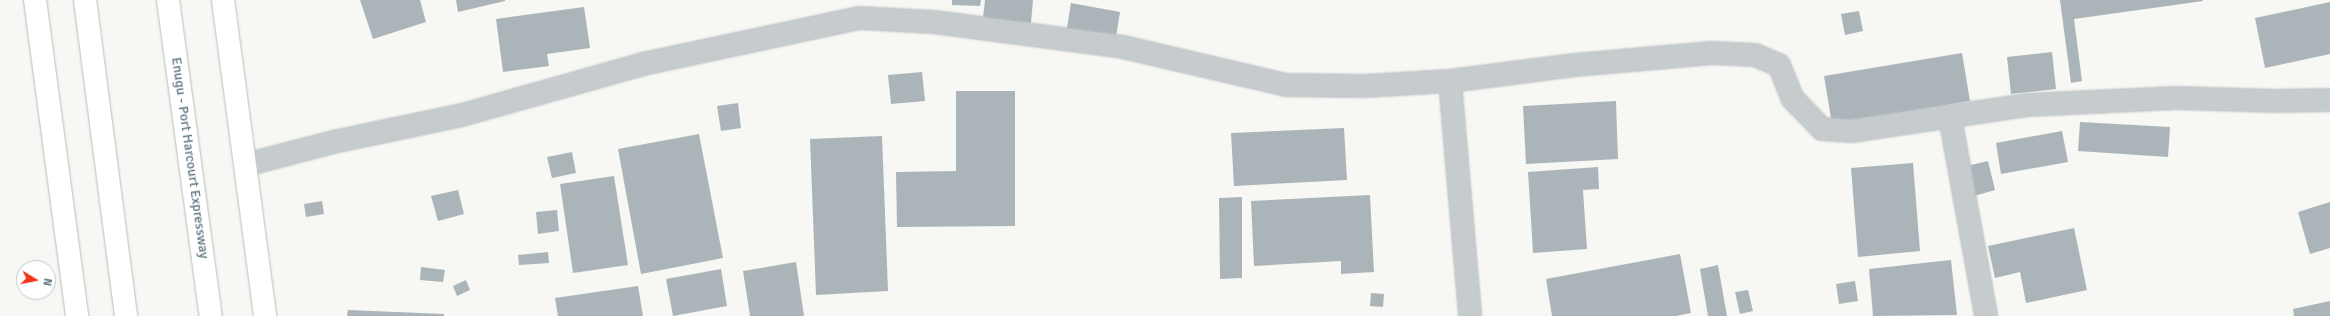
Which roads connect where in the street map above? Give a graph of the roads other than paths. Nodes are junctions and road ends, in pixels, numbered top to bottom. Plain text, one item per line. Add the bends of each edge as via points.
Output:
1 (35, 0) edge
2 (84, 0) edge
3 (168, 0) edge
4 (223, 0) edge
5 (1450, 81) junction
6 (2330, 100) edge
7 (1950, 117) junction
8 (245, 165) junction
9 (77, 316) edge
10 (126, 316) edge
11 (212, 316) edge
12 (265, 316) edge
13 (1470, 316) edge
14 (1986, 316) edge

1 - 9 main road
2 - 10 main road
3 - 11 main road, Enugu - Port Harcourt Expressway
4 - 8 main road
5 - 7 street via 1575,65 1704,53 1755,55 1779,65 1792,98 1822,129 1851,131
5 - 8 street via 1364,86 1286,85 1123,47 934,22 859,18 643,64 462,115 338,141
5 - 13 street
6 - 7 street via 2176,98 2028,105
7 - 14 street
8 - 12 main road

